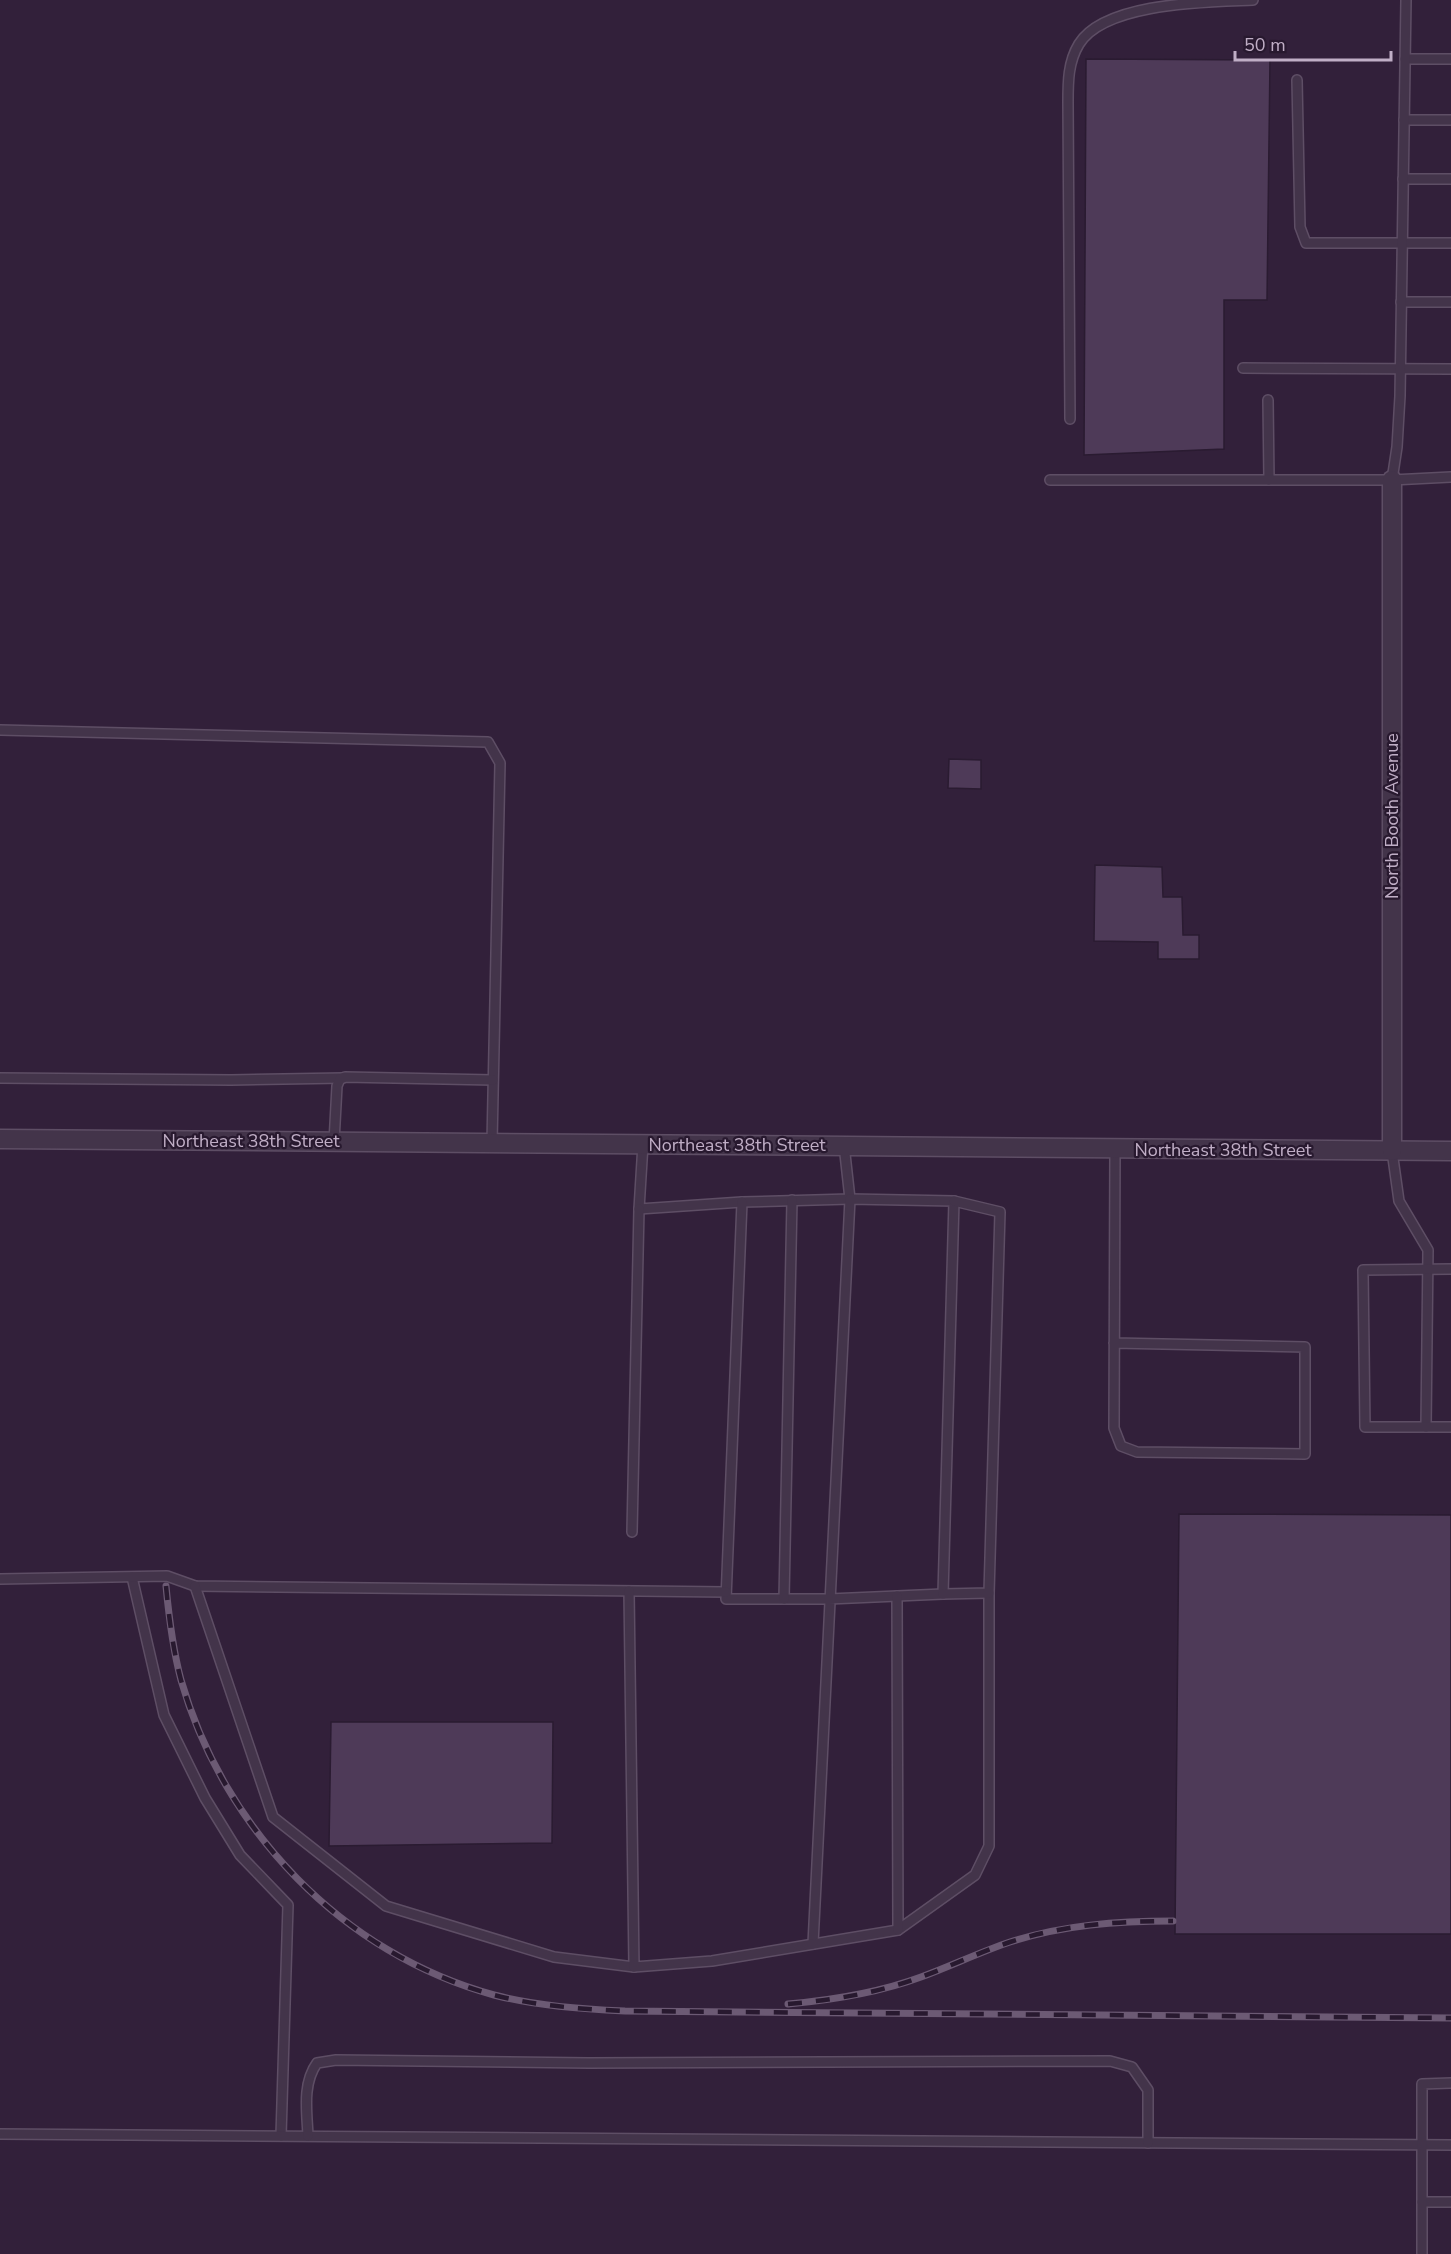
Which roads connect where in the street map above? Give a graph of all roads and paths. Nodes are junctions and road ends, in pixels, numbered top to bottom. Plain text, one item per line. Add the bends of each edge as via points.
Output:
1 (1253, 0) edge
2 (1406, 0) edge
3 (1405, 59) junction
4 (1451, 59) edge
5 (1297, 80) dead end
6 (1404, 120) junction
7 (1451, 120) edge
8 (1403, 179) junction
9 (1451, 179) edge
10 (1402, 243) junction
11 (1451, 243) edge
12 (1401, 302) junction
13 (1451, 302) edge
14 (1243, 368) dead end
15 (1400, 369) junction
16 (1451, 369) edge
17 (1268, 400) dead end
18 (1070, 419) dead end
19 (1451, 477) edge
20 (1050, 480) dead end
21 (1269, 480) junction
22 (1392, 480) junction
23 (0, 730) edge
24 (0, 1078) edge
25 (343, 1078) junction
26 (493, 1080) junction
27 (0, 1139) edge
28 (334, 1142) junction
29 (492, 1143) junction
30 (643, 1144) junction
31 (844, 1146) junction
32 (1114, 1149) junction
33 (1451, 1150) edge
34 (1392, 1151) junction
35 (850, 1199) junction
36 (792, 1200) junction
37 (954, 1201) junction
38 (742, 1202) junction
39 (639, 1209) junction
40 (1451, 1269) edge
41 (1427, 1270) junction
42 (1114, 1343) junction
43 (1426, 1427) junction
44 (1451, 1427) edge
45 (632, 1532) dead end
46 (132, 1577) junction
47 (0, 1579) edge
48 (195, 1586) junction
49 (629, 1591) junction
50 (726, 1592) junction
51 (989, 1593) junction
52 (943, 1594) junction
53 (897, 1596) junction
54 (784, 1599) junction
55 (830, 1599) junction
56 (898, 1930) junction
57 (813, 1944) junction
58 (633, 1967) junction
59 (1451, 2084) edge
60 (0, 2134) edge
61 (281, 2136) junction
62 (308, 2136) junction
63 (1148, 2143) junction
64 (1423, 2145) junction
65 (1451, 2145) edge
66 (1422, 2202) junction
67 (1451, 2202) edge
68 (1422, 2254) edge

1 - 18 lane via 1141,10 1103,22 1087,33 1073,55 1068,102
2 - 3 lane
3 - 4 lane
3 - 6 lane
5 - 10 lane via 1300,227 1306,243
6 - 7 lane
6 - 8 lane
8 - 9 lane
8 - 10 lane
10 - 11 lane
10 - 12 lane
12 - 13 lane
12 - 15 lane
14 - 15 lane
15 - 16 lane
15 - 22 lane
17 - 21 lane
19 - 22 lane
20 - 21 lane
21 - 22 lane
22 - 34 street, North Booth Avenue
23 - 26 lane via 488,742 500,763
24 - 25 lane
25 - 26 lane
25 - 28 lane via 338,1086
26 - 29 lane
27 - 28 street, Northeast 38th Street
28 - 29 street, Northeast 38th Street
29 - 30 street, Northeast 38th Street
30 - 31 street, Northeast 38th Street
30 - 39 lane
31 - 32 street, Northeast 38th Street
31 - 35 lane
32 - 34 street, Northeast 38th Street
32 - 42 lane
33 - 34 street, Northeast 38th Street
34 - 41 lane via 1399,1201 1428,1250
35 - 36 lane
35 - 37 lane
35 - 55 lane
36 - 38 lane
36 - 54 lane
37 - 51 lane via 1000,1212
37 - 52 lane
38 - 39 lane
38 - 50 lane
39 - 45 lane
40 - 41 lane
41 - 43 lane
41 - 43 lane via 1363,1270 1365,1427
42 - 42 lane via 1114,1428 1121,1446 1137,1452 1305,1454 1305,1347
43 - 44 lane
46 - 47 lane
46 - 48 lane via 167,1576
46 - 61 lane via 164,1715 205,1798 240,1856 288,1905
48 - 49 lane
48 - 58 lane via 273,1817 386,1906 554,1957
49 - 50 lane
49 - 58 lane
50 - 54 lane via 726,1599
51 - 52 lane
51 - 56 lane via 989,1846 975,1875
52 - 53 lane
53 - 55 lane
53 - 56 lane
54 - 55 lane
55 - 57 lane
56 - 57 lane
57 - 58 lane via 712,1961
59 - 64 lane via 1422,2084
60 - 61 lane
61 - 62 lane
62 - 63 lane
62 - 63 lane via 307,2092 311,2072 316,2063 336,2060 1110,2061 1132,2067 1148,2090
63 - 64 lane
64 - 65 lane
64 - 66 lane
66 - 67 lane
66 - 68 lane

